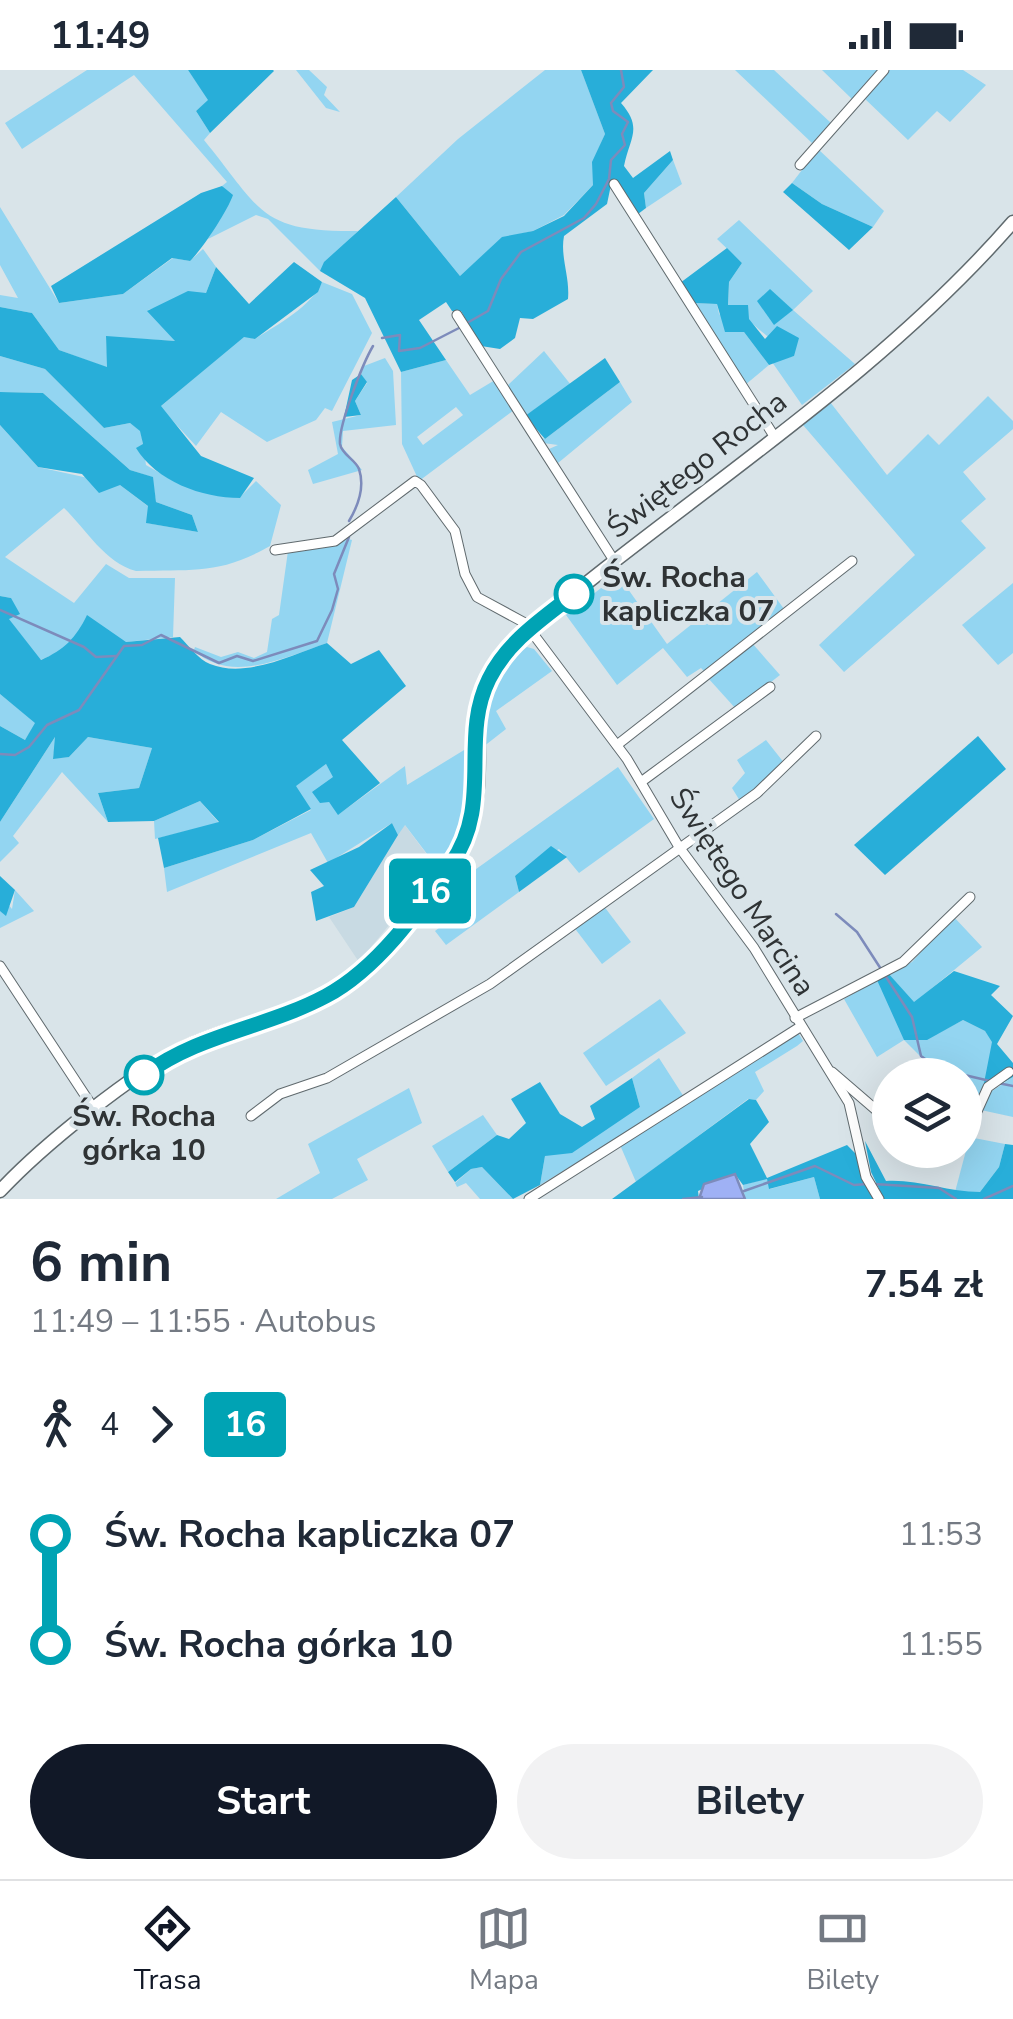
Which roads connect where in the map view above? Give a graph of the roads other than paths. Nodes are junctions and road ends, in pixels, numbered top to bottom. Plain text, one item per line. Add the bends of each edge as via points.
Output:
1 (884, 70) edge
2 (800, 165) dead end
3 (614, 184) dead end
4 (1013, 222) edge
5 (457, 314) dead end
6 (774, 436) junction
7 (275, 550) dead end
8 (614, 562) junction
9 (852, 562) dead end
10 (529, 630) junction
11 (770, 687) dead end
12 (816, 736) dead end
13 (617, 745) junction
14 (641, 782) junction
15 (679, 847) junction
16 (970, 897) dead end
17 (0, 966) edge
18 (798, 1023) junction
19 (819, 1060) junction
20 (1010, 1072) dead end
21 (982, 1100) edge
22 (872, 1106) edge
23 (95, 1111) junction
24 (251, 1116) dead end
25 (0, 1191) edge
26 (528, 1199) edge
27 (879, 1199) edge

1 - 2 street
3 - 6 street
4 - 6 street, Świętego Rocha via 902,332
5 - 8 street
6 - 8 street, Świętego Rocha
7 - 10 street via 335,541 415,481 454,531 477,597
8 - 10 street, Świętego Rocha
9 - 13 street
10 - 13 street, Świętego Marcina
10 - 23 street, Świętego Rocha via 504,654 484,691 475,805 462,846 371,962 325,996 185,1048
11 - 14 street
12 - 15 street via 757,793
13 - 14 street, Świętego Marcina
14 - 15 street, Świętego Marcina
15 - 18 street, Świętego Marcina via 740,926
15 - 24 street via 448,1012 327,1078 280,1094
16 - 18 street via 903,962
17 - 23 street
18 - 19 street, Świętego Marcina
18 - 26 street
19 - 22 street
19 - 27 street, Świętego Marcina via 854,1114 861,1162
20 - 21 street via 988,1087
23 - 25 street, Świętego Rocha

